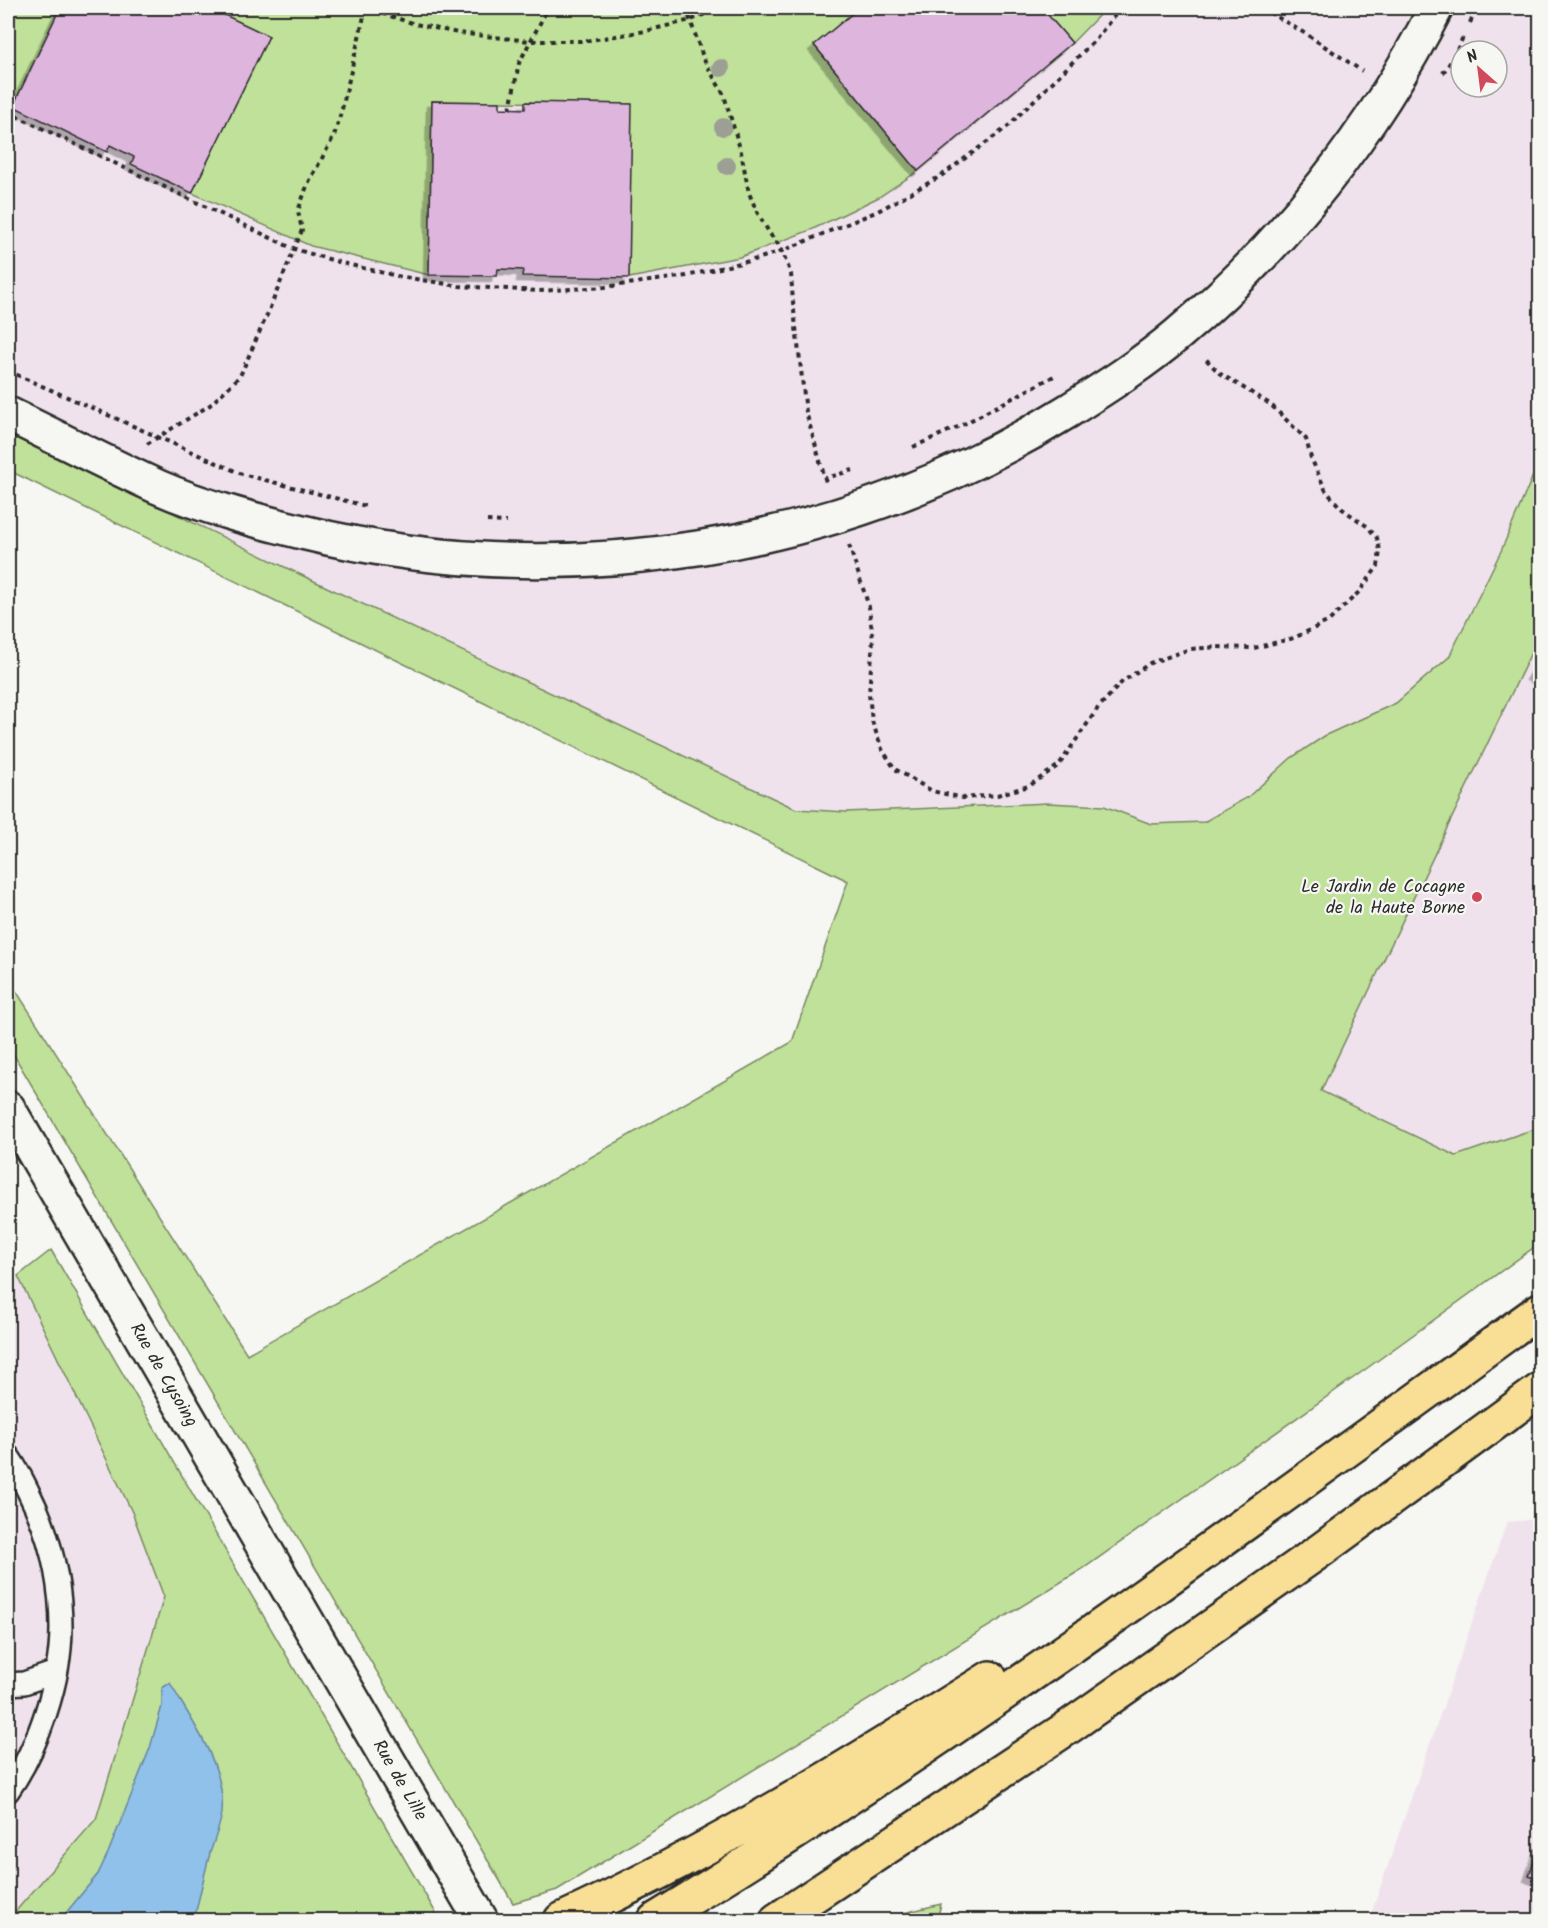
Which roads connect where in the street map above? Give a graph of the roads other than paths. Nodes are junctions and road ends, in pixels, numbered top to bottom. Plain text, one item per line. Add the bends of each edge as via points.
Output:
1 (1436, 8) edge
2 (8, 414) edge
3 (8, 1108) edge
4 (1540, 1310) edge
5 (1540, 1390) edge
6 (8, 1456) edge
7 (1278, 1500) junction
8 (319, 1642) joint
9 (56, 1672) junction
10 (8, 1684) edge
11 (8, 1791) edge
12 (482, 1920) edge
13 (561, 1920) edge
14 (655, 1920) edge
15 (777, 1920) edge

1 - 2 street via 1390,88 1309,202 1207,310 1154,353 1105,388 978,460 875,503 756,538 598,559 503,560 407,552 304,532 189,499
3 - 8 street, Rue de Cysoing
4 - 7 highway
5 - 15 highway via 1302,1564 1067,1728
6 - 9 lane via 20,1472 46,1532 58,1586 61,1629
7 - 13 highway via 798,1797 640,1883
7 - 14 highway via 934,1742
8 - 12 street, Rue de Lille
9 - 10 lane
9 - 11 lane via 42,1725

